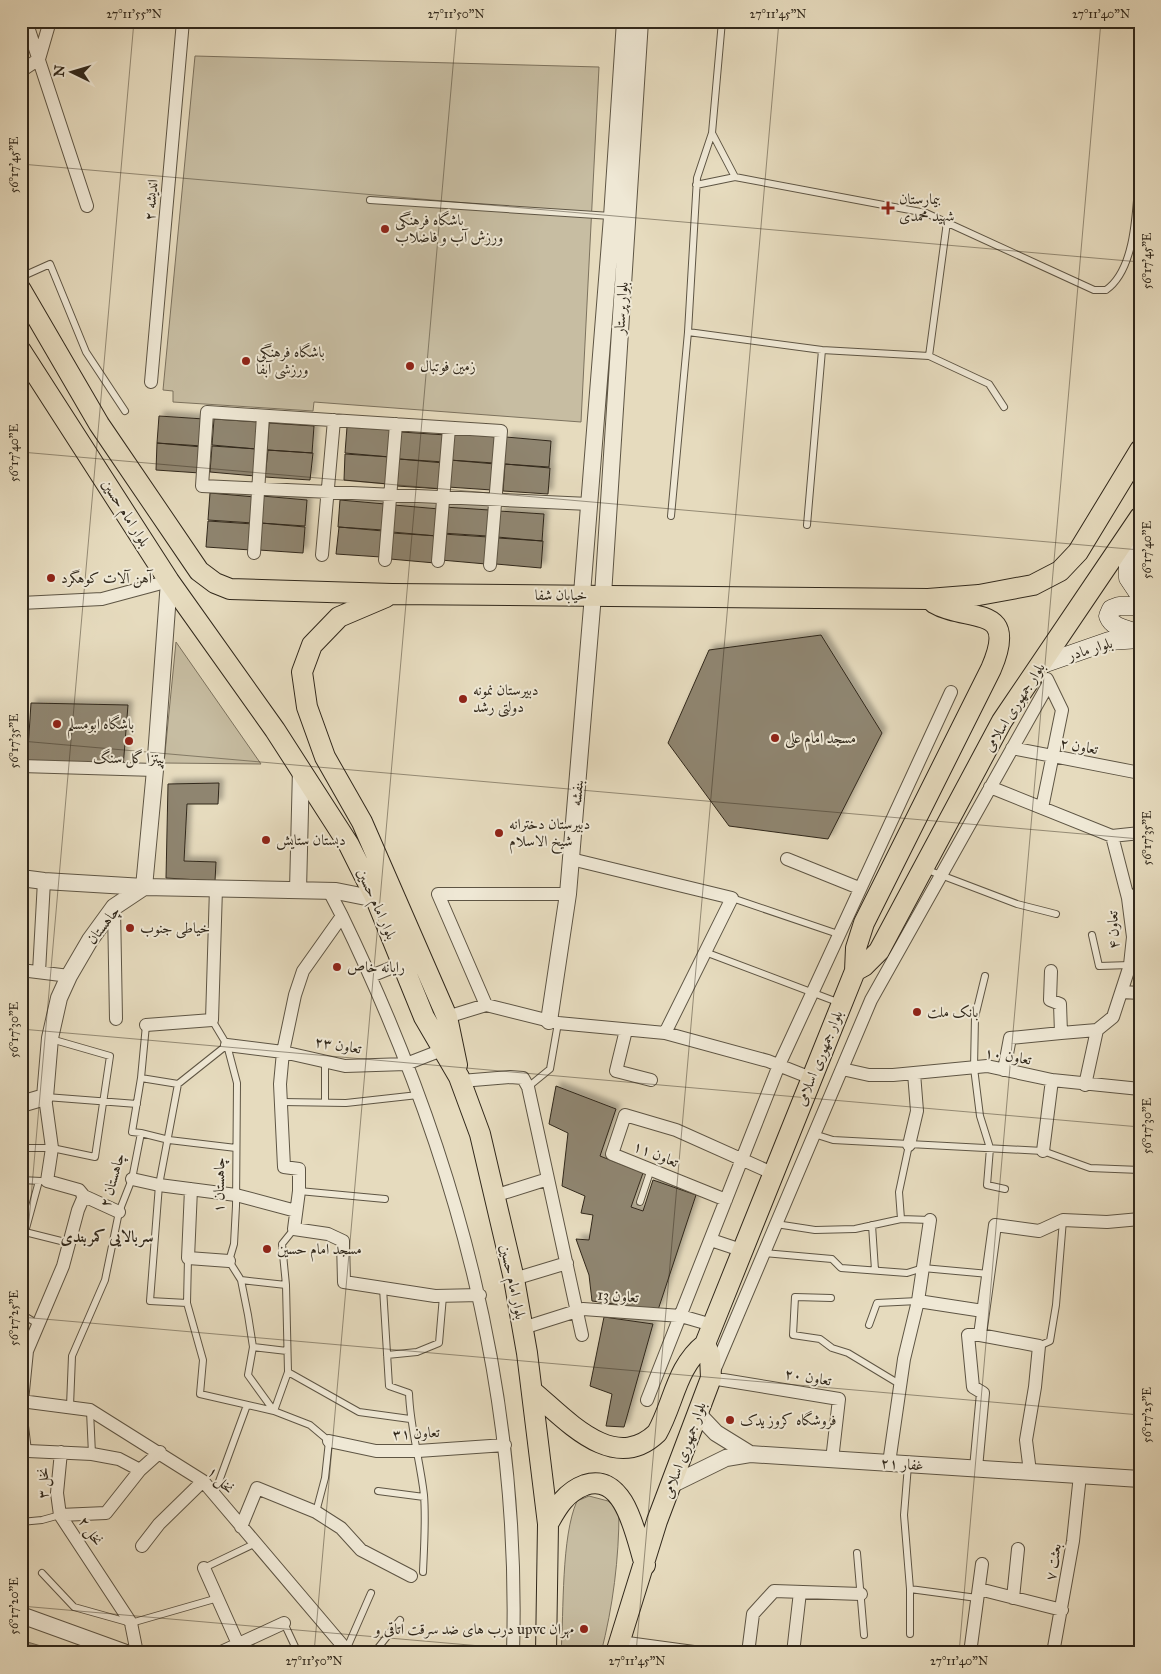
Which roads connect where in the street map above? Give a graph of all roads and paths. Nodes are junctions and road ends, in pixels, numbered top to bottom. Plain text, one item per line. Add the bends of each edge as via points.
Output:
1 (26, 21) edge
2 (50, 21) edge
3 (182, 21) edge
4 (625, 21) edge
5 (640, 21) edge
6 (722, 21) edge
7 (39, 59) junction
8 (21, 70) edge
9 (712, 133) junction
10 (1140, 159) edge
11 (735, 177) junction
12 (696, 185) junction
13 (370, 200) dead end
14 (87, 206) dead end
15 (620, 217) junction
16 (947, 222) junction
17 (21, 277) edge
18 (21, 290) edge
19 (688, 332) junction
20 (822, 350) junction
21 (21, 351) edge
22 (929, 356) junction
23 (151, 382) dead end
24 (1004, 407) dead end
25 (125, 411) dead end
26 (263, 416) junction
27 (334, 420) junction
28 (396, 424) junction
29 (449, 428) junction
30 (1140, 450) edge
31 (258, 489) junction
32 (327, 492) junction
33 (390, 495) junction
34 (444, 498) junction
35 (496, 500) junction
36 (589, 504) junction
37 (671, 516) dead end
38 (1140, 517) edge
39 (807, 525) dead end
40 (1128, 536) junction
41 (254, 552) dead end
42 (322, 555) dead end
43 (385, 560) dead end
44 (438, 561) dead end
45 (490, 565) dead end
46 (199, 571) joint
47 (169, 581) junction
48 (392, 594) junction
49 (593, 595) junction
50 (1140, 596) edge
51 (928, 599) junction
52 (21, 603) edge
53 (1140, 606) edge
54 (1140, 634) edge
55 (1140, 639) edge
56 (1045, 674) junction
57 (951, 692) dead end
58 (1012, 748) junction
59 (1054, 758) junction
60 (21, 766) edge
61 (301, 769) junction
62 (156, 770) junction
63 (1140, 773) edge
64 (990, 787) junction
65 (1042, 808) junction
66 (1140, 833) edge
67 (1112, 836) junction
68 (571, 859) junction
69 (787, 859) dead end
70 (923, 868) junction
71 (942, 876) junction
72 (21, 878) edge
73 (44, 881) junction
74 (144, 887) junction
75 (216, 888) junction
76 (859, 888) junction
77 (298, 890) junction
78 (329, 891) junction
79 (568, 894) junction
80 (1134, 896) edge
81 (732, 898) junction
82 (376, 899) junction
83 (114, 907) junction
84 (1056, 914) dead end
85 (342, 916) junction
86 (855, 919) junction
87 (838, 934) junction
88 (1092, 934) dead end
89 (705, 952) junction
90 (403, 963) junction
91 (1130, 965) junction
92 (21, 970) edge
93 (854, 971) junction
94 (1051, 971) dead end
95 (39, 972) junction
96 (69, 976) junction
97 (371, 976) junction
98 (985, 976) dead end
99 (812, 992) junction
100 (1122, 992) junction
101 (1140, 992) edge
102 (841, 1004) junction
103 (486, 1005) junction
104 (447, 1016) junction
105 (116, 1019) dead end
106 (212, 1020) junction
107 (554, 1022) junction
108 (146, 1025) joint
109 (626, 1030) junction
110 (1097, 1030) junction
111 (665, 1033) junction
112 (1061, 1033) junction
113 (50, 1038) junction
114 (227, 1045) junction
115 (442, 1050) junction
116 (283, 1052) junction
117 (325, 1060) junction
118 (406, 1064) junction
119 (778, 1065) junction
120 (974, 1068) junction
121 (842, 1069) junction
122 (1004, 1070) junction
123 (914, 1073) junction
124 (141, 1078) junction
125 (811, 1078) junction
126 (460, 1079) junction
127 (651, 1080) dead end
128 (1052, 1080) junction
129 (178, 1084) junction
130 (1085, 1085) junction
131 (528, 1087) junction
132 (1140, 1089) edge
133 (418, 1095) junction
134 (44, 1097) junction
135 (103, 1102) junction
136 (282, 1102) junction
137 (325, 1102) junction
138 (21, 1104) edge
139 (137, 1104) junction
140 (141, 1133) junction
141 (814, 1134) junction
142 (169, 1140) junction
143 (909, 1145) junction
144 (21, 1148) edge
145 (52, 1148) junction
146 (236, 1148) junction
147 (990, 1148) junction
148 (1044, 1151) junction
149 (741, 1161) junction
150 (650, 1169) junction
151 (1140, 1170) edge
152 (772, 1173) junction
153 (132, 1179) junction
154 (548, 1179) junction
155 (21, 1180) edge
156 (43, 1181) junction
157 (159, 1185) junction
158 (191, 1189) junction
159 (1005, 1189) dead end
160 (300, 1192) junction
161 (236, 1195) junction
162 (84, 1196) junction
163 (494, 1196) junction
164 (385, 1199) dead end
165 (726, 1200) junction
166 (640, 1202) dead end
167 (296, 1211) junction
168 (119, 1212) junction
169 (901, 1219) junction
170 (1140, 1219) edge
171 (930, 1220) joint
172 (1064, 1220) junction
173 (776, 1224) junction
174 (872, 1225) junction
175 (294, 1229) junction
176 (710, 1240) junction
177 (69, 1243) junction
178 (742, 1250) junction
179 (764, 1253) junction
180 (188, 1258) junction
181 (229, 1262) junction
182 (567, 1263) junction
183 (923, 1268) junction
184 (875, 1270) junction
185 (989, 1274) junction
186 (514, 1278) junction
187 (241, 1280) junction
188 (286, 1285) junction
189 (383, 1287) junction
190 (443, 1296) junction
191 (480, 1296) junction
192 (831, 1298) dead end
193 (918, 1301) junction
194 (187, 1303) junction
195 (578, 1311) junction
196 (983, 1311) junction
197 (21, 1314) edge
198 (681, 1316) junction
199 (38, 1324) junction
200 (712, 1325) junction
201 (869, 1325) dead end
202 (523, 1328) junction
203 (582, 1335) dead end
204 (980, 1336) junction
205 (705, 1344) junction
206 (1039, 1346) junction
207 (253, 1347) junction
208 (287, 1351) junction
209 (388, 1356) junction
210 (662, 1361) junction
211 (288, 1372) junction
212 (680, 1375) junction
213 (710, 1378) junction
214 (901, 1385) junction
215 (532, 1391) junction
216 (22, 1400) edge
217 (647, 1400) dead end
218 (247, 1405) junction
219 (70, 1406) junction
220 (90, 1410) junction
221 (274, 1411) junction
222 (697, 1413) junction
223 (410, 1419) junction
224 (328, 1441) junction
225 (505, 1446) junction
226 (418, 1451) junction
227 (25, 1452) edge
228 (61, 1452) junction
229 (160, 1452) junction
230 (92, 1454) junction
231 (750, 1454) junction
232 (832, 1460) junction
233 (890, 1463) junction
234 (908, 1464) junction
235 (976, 1468) junction
236 (140, 1470) junction
237 (1030, 1472) junction
238 (1080, 1475) junction
239 (1140, 1479) edge
240 (203, 1481) junction
241 (671, 1485) junction
242 (378, 1491) dead end
243 (214, 1495) junction
244 (424, 1497) junction
245 (316, 1512) junction
246 (60, 1515) junction
247 (21, 1522) edge
248 (548, 1524) junction
249 (241, 1527) junction
250 (256, 1543) junction
251 (142, 1546) dead end
252 (1018, 1549) dead end
253 (857, 1553) dead end
254 (982, 1564) dead end
255 (645, 1565) junction
256 (204, 1568) joint
257 (423, 1572) dead end
258 (42, 1573) dead end
259 (411, 1576) dead end
260 (910, 1589) junction
261 (800, 1592) junction
262 (371, 1593) dead end
263 (978, 1593) junction
264 (861, 1594) junction
265 (218, 1598) junction
266 (1014, 1598) junction
267 (1062, 1610) junction
268 (21, 1615) edge
269 (400, 1620) dead end
270 (130, 1623) junction
271 (284, 1623) joint
272 (910, 1634) dead end
273 (864, 1635) dead end
274 (238, 1644) junction
275 (618, 1647) edge
276 (348, 1650) edge
277 (126, 1653) edge
278 (137, 1653) edge
279 (219, 1653) edge
280 (298, 1653) edge
281 (374, 1653) edge
282 (513, 1653) edge
283 (546, 1653) edge
284 (701, 1653) edge
285 (748, 1653) edge
286 (793, 1653) edge
287 (970, 1653) edge
288 (1053, 1653) edge

1 - 7 street
2 - 7 street
3 - 23 street, اندیشه ۲
4 - 15 street, بلوار پرستار
5 - 15 street, بلوار پرستار
6 - 9 lane
7 - 8 street
7 - 14 street
9 - 11 lane
9 - 12 lane
10 - 16 lane via 1130,253 1122,275 1106,290 1094,290
11 - 12 lane
11 - 16 lane via 926,213
12 - 19 lane
13 - 15 lane
15 - 36 street, بلوار پرستار
15 - 49 street, بلوار پرستار
16 - 22 lane
17 - 25 lane via 50,264 86,352
18 - 46 main road, بلوار امام حسین via 99,424
19 - 20 lane
19 - 37 lane
20 - 22 lane
20 - 39 lane
21 - 47 main road, بلوار امام حسین
22 - 24 lane via 989,384
26 - 27 street
26 - 31 street
26 - 31 street via 207,412 203,468 202,486
27 - 28 street
27 - 32 street
28 - 29 street
28 - 33 street
29 - 34 street
29 - 35 street via 501,431
30 - 51 main road via 1078,552 1060,571 1025,587
31 - 32 street
31 - 41 street
32 - 33 street
32 - 42 street
33 - 34 street
33 - 43 street
34 - 35 street
34 - 44 street
35 - 36 street
35 - 45 street
36 - 49 street, بلوار پرستار
38 - 40 main road, بلوار جمهوری اسلامی
40 - 50 main road via 1128,578
40 - 56 main road, بلوار جمهوری اسلامی
46 - 48 main road, خیابان شفا via 230,590
47 - 52 street via 102,600
47 - 61 main road, بلوار امام حسین
47 - 62 street
48 - 49 main road, خیابان شفا
48 - 104 main road via 339,617 312,645 302,672 308,707 325,757 362,822
49 - 51 main road, خیابان شفا
49 - 68 street, بنفشه
51 - 86 main road via 943,608 984,617 996,628 1000,643 990,669
53 - 54 main road via 1119,606 1111,609 1108,616 1115,626
55 - 56 main road, بلوار مادر via 1109,641
56 - 58 street
56 - 59 street via 1062,710
56 - 70 main road, بلوار جمهوری اسلامی via 1002,721
57 - 76 street
58 - 59 street, تعاون ۲
58 - 64 street
59 - 63 street, تعاون ۲
59 - 65 street
60 - 62 street
61 - 77 street
61 - 82 main road, بلوار امام حسین via 350,846
62 - 74 street
64 - 65 street
64 - 71 street
65 - 67 street
66 - 67 street
67 - 80 street, تعاون ۴
68 - 79 street, بنفشه
68 - 81 street
69 - 76 street
70 - 71 lane
70 - 93 main road, بلوار جمهوری اسلامی via 879,951
71 - 84 lane via 1017,904
71 - 121 street via 872,1000
72 - 73 street
73 - 74 street
73 - 95 street
74 - 75 street
74 - 83 street, چاهستان
75 - 77 street
75 - 106 street
76 - 86 street
77 - 78 street
78 - 82 street
78 - 85 street
79 - 103 street via 438,894
79 - 107 street, بنفشه
80 - 91 street, تعاون ۴
81 - 87 lane
81 - 89 street
82 - 90 main road, بلوار امام حسین
83 - 96 street, چاهستان
83 - 105 street
85 - 97 street
85 - 116 street via 303,970
86 - 87 street
86 - 93 main road
87 - 99 street
88 - 91 lane via 1099,966
89 - 99 lane
89 - 111 street
90 - 97 street
90 - 115 main road, بلوار امام حسین via 424,1017
91 - 100 street, تعاون ۴
92 - 95 street
93 - 102 main road, بلوار جمهوری اسلامی
94 - 112 street via 1050,1000 1060,1004
95 - 96 street
96 - 113 street, چاهستان via 59,998
97 - 118 street
98 - 120 lane via 975,1018
99 - 102 lane
99 - 119 street
100 - 101 street
100 - 110 street, تعاون ۴ via 1113,1017
102 - 125 main road, بلوار جمهوری اسلامی
103 - 104 street
103 - 107 street
104 - 126 main road
106 - 108 street
106 - 114 lane, چاهستان ۱
107 - 109 street
107 - 131 lane via 550,1069
108 - 124 lane
109 - 111 street
109 - 127 street via 616,1070
110 - 112 street
110 - 130 street
111 - 119 street
112 - 122 street via 1010,1038
113 - 134 street, چاهستان
113 - 135 lane via 110,1056
114 - 116 street, تعاون ۲۳
114 - 129 lane
114 - 146 lane, چاهستان ۱ via 236,1083
115 - 118 street, تعاون ۲۳
115 - 126 main road, بلوار امام حسین
116 - 117 street, تعاون ۲۳
116 - 136 street
117 - 118 street, تعاون ۲۳ via 345,1066
117 - 137 lane
118 - 133 street
119 - 125 street
119 - 149 street
120 - 122 street, تعاون ۱۰ via 987,1066
120 - 123 street, تعاون ۱۰
120 - 147 lane via 980,1116
121 - 123 street, تعاون ۱۰ via 869,1075
121 - 141 street
122 - 128 street, تعاون ۱۰
123 - 143 street via 917,1111
124 - 129 lane
124 - 139 lane
125 - 152 main road, بلوار جمهوری اسلامی
126 - 131 street via 523,1078
126 - 163 main road, بلوار امام حسین via 480,1134
128 - 130 street, تعاون ۱۰
128 - 148 street
129 - 142 lane
130 - 132 street, تعاون ۱۰
131 - 154 street
133 - 137 lane via 346,1103
133 - 191 street via 458,1208
134 - 135 lane
134 - 138 street
134 - 145 street
135 - 139 lane
135 - 145 lane via 95,1157
136 - 137 lane
136 - 160 street via 284,1167 299,1169
139 - 140 lane via 132,1132
140 - 142 lane
140 - 153 lane, چاهستان ۲
141 - 143 lane via 833,1140
141 - 173 street
142 - 146 lane
142 - 157 lane
143 - 147 lane
143 - 169 lane via 898,1192
144 - 145 lane
145 - 156 street
146 - 161 lane, چاهستان ۱
147 - 148 lane
147 - 159 lane via 987,1185
148 - 151 lane via 1090,1168
149 - 150 street, تعاون ۱۱ via 676,1130 625,1115 612,1154
149 - 152 street
149 - 165 street
150 - 165 street, تعاون ۱۱
150 - 166 lane
152 - 178 main road, بلوار جمهوری اسلامی
153 - 157 street
153 - 168 lane, چاهستان ۲
154 - 163 street
154 - 182 street
155 - 156 lane
156 - 162 street via 79,1190
156 - 177 lane via 24,1232
157 - 158 street
157 - 194 lane via 150,1301
158 - 161 street
158 - 180 street
160 - 164 lane
160 - 167 street
161 - 167 street
161 - 181 lane, چاهستان ۱ via 234,1244
162 - 168 street
162 - 177 street
163 - 186 main road, بلوار امام حسین
165 - 176 street
167 - 175 street
168 - 219 lane, چاهستان ۲ via 105,1280 72,1356
169 - 171 lane
169 - 174 lane
170 - 172 street via 1107,1222
171 - 183 street
172 - 185 street via 1039,1231 996,1225
172 - 206 lane via 1050,1341
173 - 174 lane via 815,1230
173 - 179 street
174 - 184 lane
175 - 188 lane via 282,1244
175 - 189 street via 328,1234 343,1240 344,1282
176 - 178 street
176 - 198 street
177 - 199 street via 63,1266
178 - 200 main road, بلوار جمهوری اسلامی
179 - 184 lane via 832,1259 841,1268
179 - 213 street
180 - 181 street
180 - 194 lane
181 - 187 lane
182 - 186 street
182 - 195 street
183 - 184 lane via 907,1273
183 - 185 lane
183 - 193 street
185 - 196 street
186 - 202 main road, بلوار امام حسین
187 - 188 lane
187 - 207 lane
188 - 208 lane
189 - 190 street
189 - 209 lane
190 - 191 street
190 - 209 lane via 439,1343 417,1352
191 - 225 street
192 - 214 lane via 795,1297 793,1335 820,1338 832,1348
193 - 196 street
193 - 201 lane via 876,1303
193 - 214 street
194 - 218 lane via 203,1360 200,1394
195 - 198 street, تعاون 13
195 - 202 street, تعاون 13
195 - 203 street
196 - 204 street
197 - 199 lane
198 - 200 street, تعاون 13
198 - 210 street
199 - 216 street via 27,1351
200 - 205 main road, بلوار جمهوری اسلامی
202 - 215 main road, بلوار امام حسین
204 - 206 street
204 - 235 street via 968,1335 973,1387 983,1393
205 - 212 main road via 689,1359
205 - 213 main road, بلوار جمهوری اسلامی via 710,1355
206 - 237 street via 1026,1440
207 - 208 lane
207 - 221 lane via 248,1375
208 - 211 lane
209 - 223 lane via 389,1386 409,1393
210 - 212 street
210 - 217 street
211 - 221 lane
211 - 223 lane via 359,1412
212 - 215 main road via 657,1433 644,1444 629,1448 613,1448 592,1440
213 - 222 main road, بلوار جمهوری اسلامی
213 - 232 street, تعاون ۲۰ via 839,1399
214 - 233 street
215 - 248 main road, بلوار امام حسین
216 - 219 street, نخل ۱
216 - 227 lane
218 - 221 lane
218 - 243 lane
219 - 220 street, نخل ۱
220 - 229 street, نخل ۱
220 - 230 lane
221 - 224 lane via 310,1425
222 - 231 street via 716,1433
222 - 241 main road, بلوار جمهوری اسلامی
223 - 226 lane
224 - 226 street, تعاون ۳۱ via 376,1451
224 - 245 lane via 325,1478
225 - 226 street, تعاون ۳۱
225 - 282 street via 516,1598
226 - 244 lane
227 - 228 street
228 - 230 street
228 - 246 street, نخل ۳ via 57,1493
229 - 236 street, نخل ۲
229 - 240 street, نخل ۱
230 - 236 street via 119,1459
231 - 232 street, غفار ۲۱
231 - 241 street, غفار ۲۱ via 726,1458
232 - 233 street, غفار ۲۱
233 - 234 street, غفار ۲۱
234 - 235 street, غفار ۲۱
234 - 260 lane via 904,1515
235 - 237 street, غفار ۲۱
236 - 246 street, نخل ۲ via 106,1513
237 - 238 street, غفار ۲۱
238 - 239 street, غفار ۲۱
238 - 267 street, بعثت ۷
240 - 243 street, نخل ۱
240 - 251 street via 159,1524
241 - 255 main road, بلوار جمهوری اسلامی
242 - 244 lane
243 - 249 street, نخل ۱
244 - 257 lane
245 - 249 street via 257,1488
245 - 259 street via 341,1528 361,1550
246 - 247 lane
246 - 270 street, نخل ۲
248 - 255 main road via 565,1496 592,1483 605,1484 625,1504
248 - 283 main road, بلوار امام حسین
249 - 250 street, نخل ۱
250 - 256 lane
250 - 276 street, نخل ۱
252 - 266 street
253 - 264 lane
254 - 263 street
255 - 275 main road, بلوار جمهوری اسلامی
256 - 265 street
258 - 270 lane via 74,1607
260 - 263 lane
260 - 272 lane
261 - 264 street
261 - 285 street via 774,1591 753,1614
261 - 286 street
262 - 276 lane
263 - 266 street
263 - 287 street
264 - 273 lane
265 - 270 lane
265 - 274 street
266 - 267 street
267 - 288 street, بعثت ۷
268 - 277 street
269 - 281 lane
270 - 278 street, نخل ۲
271 - 274 street
271 - 280 lane
274 - 279 street
275 - 284 street

